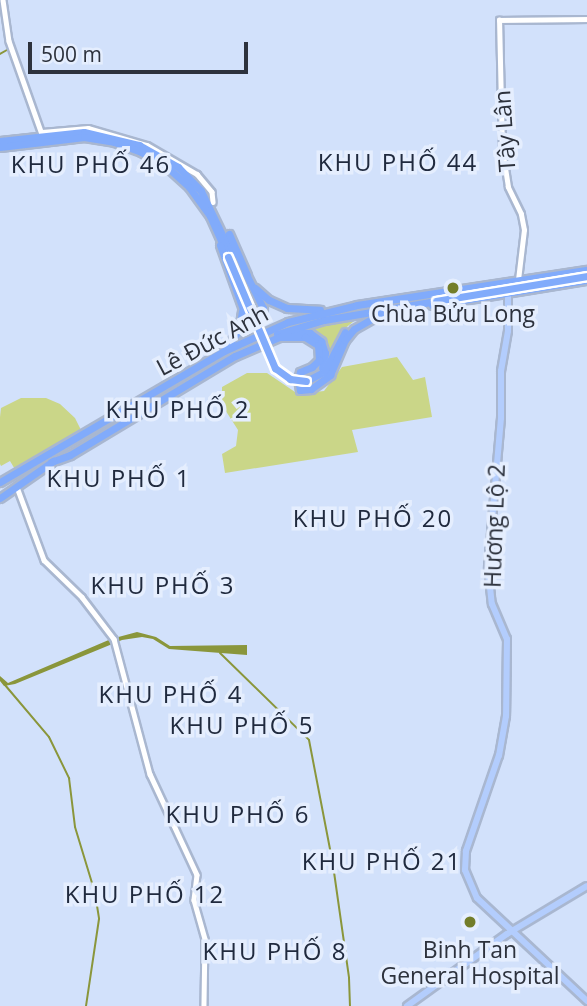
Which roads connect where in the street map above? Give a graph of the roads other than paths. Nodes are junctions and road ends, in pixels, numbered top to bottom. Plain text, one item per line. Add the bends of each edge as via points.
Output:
1 (4, 0) edge
2 (587, 19) edge
3 (43, 136) junction
4 (0, 141) edge
5 (0, 146) edge
6 (181, 178) junction
7 (201, 191) junction
8 (213, 202) junction
9 (230, 256) junction
10 (245, 272) junction
11 (587, 275) edge
12 (530, 279) junction
13 (518, 281) junction
14 (494, 285) junction
15 (530, 290) junction
16 (508, 294) junction
17 (495, 296) junction
18 (408, 303) junction
19 (242, 307) junction
20 (393, 308) junction
21 (344, 310) junction
22 (379, 311) junction
23 (281, 332) junction
24 (305, 337) junction
25 (322, 343) junction
26 (224, 351) junction
27 (234, 355) junction
28 (306, 379) junction
29 (52, 452) junction
30 (41, 463) junction
31 (17, 480) junction
32 (0, 490) edge
33 (587, 886) edge
34 (500, 920) junction
35 (512, 931) junction
36 (502, 937) junction
37 (587, 1001) edge
38 (204, 1006) edge
39 (407, 1006) edge

1 - 3 street via 9,41
2 - 13 street, Tây Lân via 499,20 502,150 508,187 524,230
3 - 4 highway
3 - 5 highway
3 - 6 highway via 114,142 155,159
3 - 7 highway via 84,132 122,139 168,161
3 - 8 street via 103,130 147,145 194,172 212,192
6 - 9 highway via 206,209
6 - 19 highway via 212,228
7 - 8 highway
7 - 9 highway via 218,220
8 - 10 highway
9 - 28 highway, bridge via 273,365 287,378
10 - 19 highway via 263,314 251,320
10 - 21 highway via 260,293 281,306
11 - 12 highway, Lê Đức Anh
11 - 15 highway, Lê Đức Anh
11 - 18 highway, Lê Đức Anh, bridge
12 - 13 highway, Lê Đức Anh
12 - 15 highway via 526,285
13 - 14 highway, Lê Đức Anh
13 - 16 highway
14 - 17 highway via 500,291
14 - 21 highway, Lê Đức Anh
15 - 16 highway, Lê Đức Anh
16 - 17 highway, Lê Đức Anh
16 - 34 main road, Hương Lộ 2 via 488,568 492,604 507,639 506,716 499,755 466,851 465,870 472,890
17 - 20 highway, Lê Đức Anh
18 - 20 highway, Lê Đức Anh
18 - 21 highway, Lê Đức Anh
19 - 26 highway via 239,330
20 - 22 highway, Lê Đức Anh
20 - 24 highway, Lê Đức Anh via 354,329 328,377 303,391 299,374 316,365 320,353 314,341
21 - 26 highway, Lê Đức Anh via 279,326
21 - 30 highway, Lê Đức Anh via 288,325 244,344
22 - 23 highway, Lê Đức Anh
22 - 28 highway via 348,328 324,372
23 - 25 highway via 307,332
23 - 27 highway, Lê Đức Anh
24 - 25 highway
24 - 27 highway, Lê Đức Anh via 279,337
25 - 28 highway via 323,365
26 - 29 highway, Lê Đức Anh
27 - 31 highway, Lê Đức Anh via 83,447
29 - 30 highway
29 - 31 highway, Lê Đức Anh
30 - 31 highway, Lê Đức Anh
31 - 32 highway
31 - 38 street via 34,537 52,571 82,597 117,646 147,765 197,875 194,900 205,939
33 - 35 main road
34 - 35 main road
34 - 36 main road
35 - 36 main road
35 - 37 main road
36 - 39 main road

